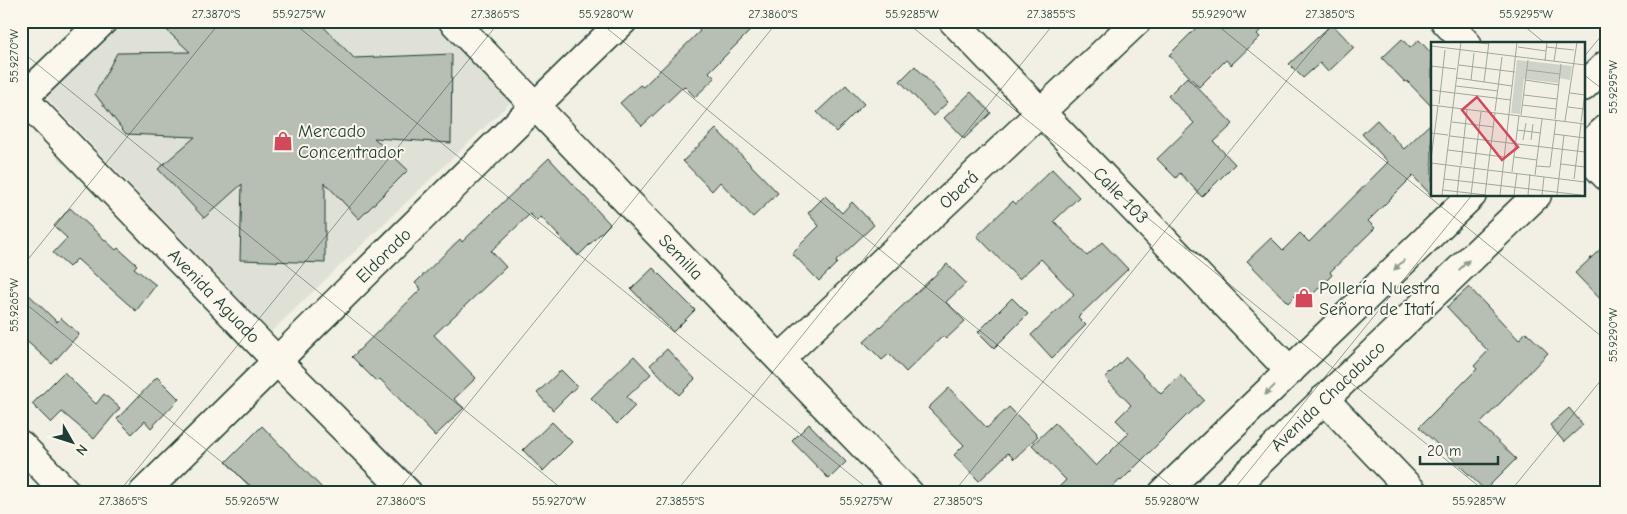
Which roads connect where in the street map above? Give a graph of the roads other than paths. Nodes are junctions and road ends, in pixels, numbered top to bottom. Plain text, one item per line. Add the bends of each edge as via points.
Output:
1 (103, 21) edge
2 (453, 21) edge
3 (623, 21) edge
4 (954, 21) edge
5 (1138, 21) edge
6 (1445, 21) edge
7 (1465, 42) edge
8 (1606, 65) edge
9 (1584, 86) edge
10 (22, 97) edge
11 (534, 106) junction
12 (1041, 112) junction
13 (1606, 129) edge
14 (1584, 150) edge
15 (1584, 152) edge
16 (1606, 176) edge
17 (1471, 196) edge
18 (1536, 196) edge
19 (780, 359) junction
20 (278, 362) junction
21 (1290, 371) junction
22 (1324, 399) junction
23 (21, 445) edge
24 (67, 493) edge
25 (144, 493) edge
26 (408, 493) edge
27 (909, 493) edge
28 (1163, 493) edge
29 (1227, 493) edge
30 (1414, 493) edge

1 - 10 street
2 - 11 street, Semilla
3 - 11 street, Eldorado
4 - 12 street, Calle 103
5 - 12 street, Oberá
6 - 7 street
8 - 9 street
10 - 20 street, Avenida Aguado
11 - 19 street, Semilla
11 - 20 street, Eldorado
12 - 19 street, Oberá
12 - 21 street, Calle 103
13 - 14 street
15 - 16 street
17 -> 21 street
22 -> 18 street, Avenida Chacabuco
19 - 27 street, Semilla
20 - 25 street, Eldorado
20 - 26 street, Avenida Aguado
21 -> 28 street
22 - 29 street, Avenida Chacabuco
22 - 30 street
23 - 24 street

